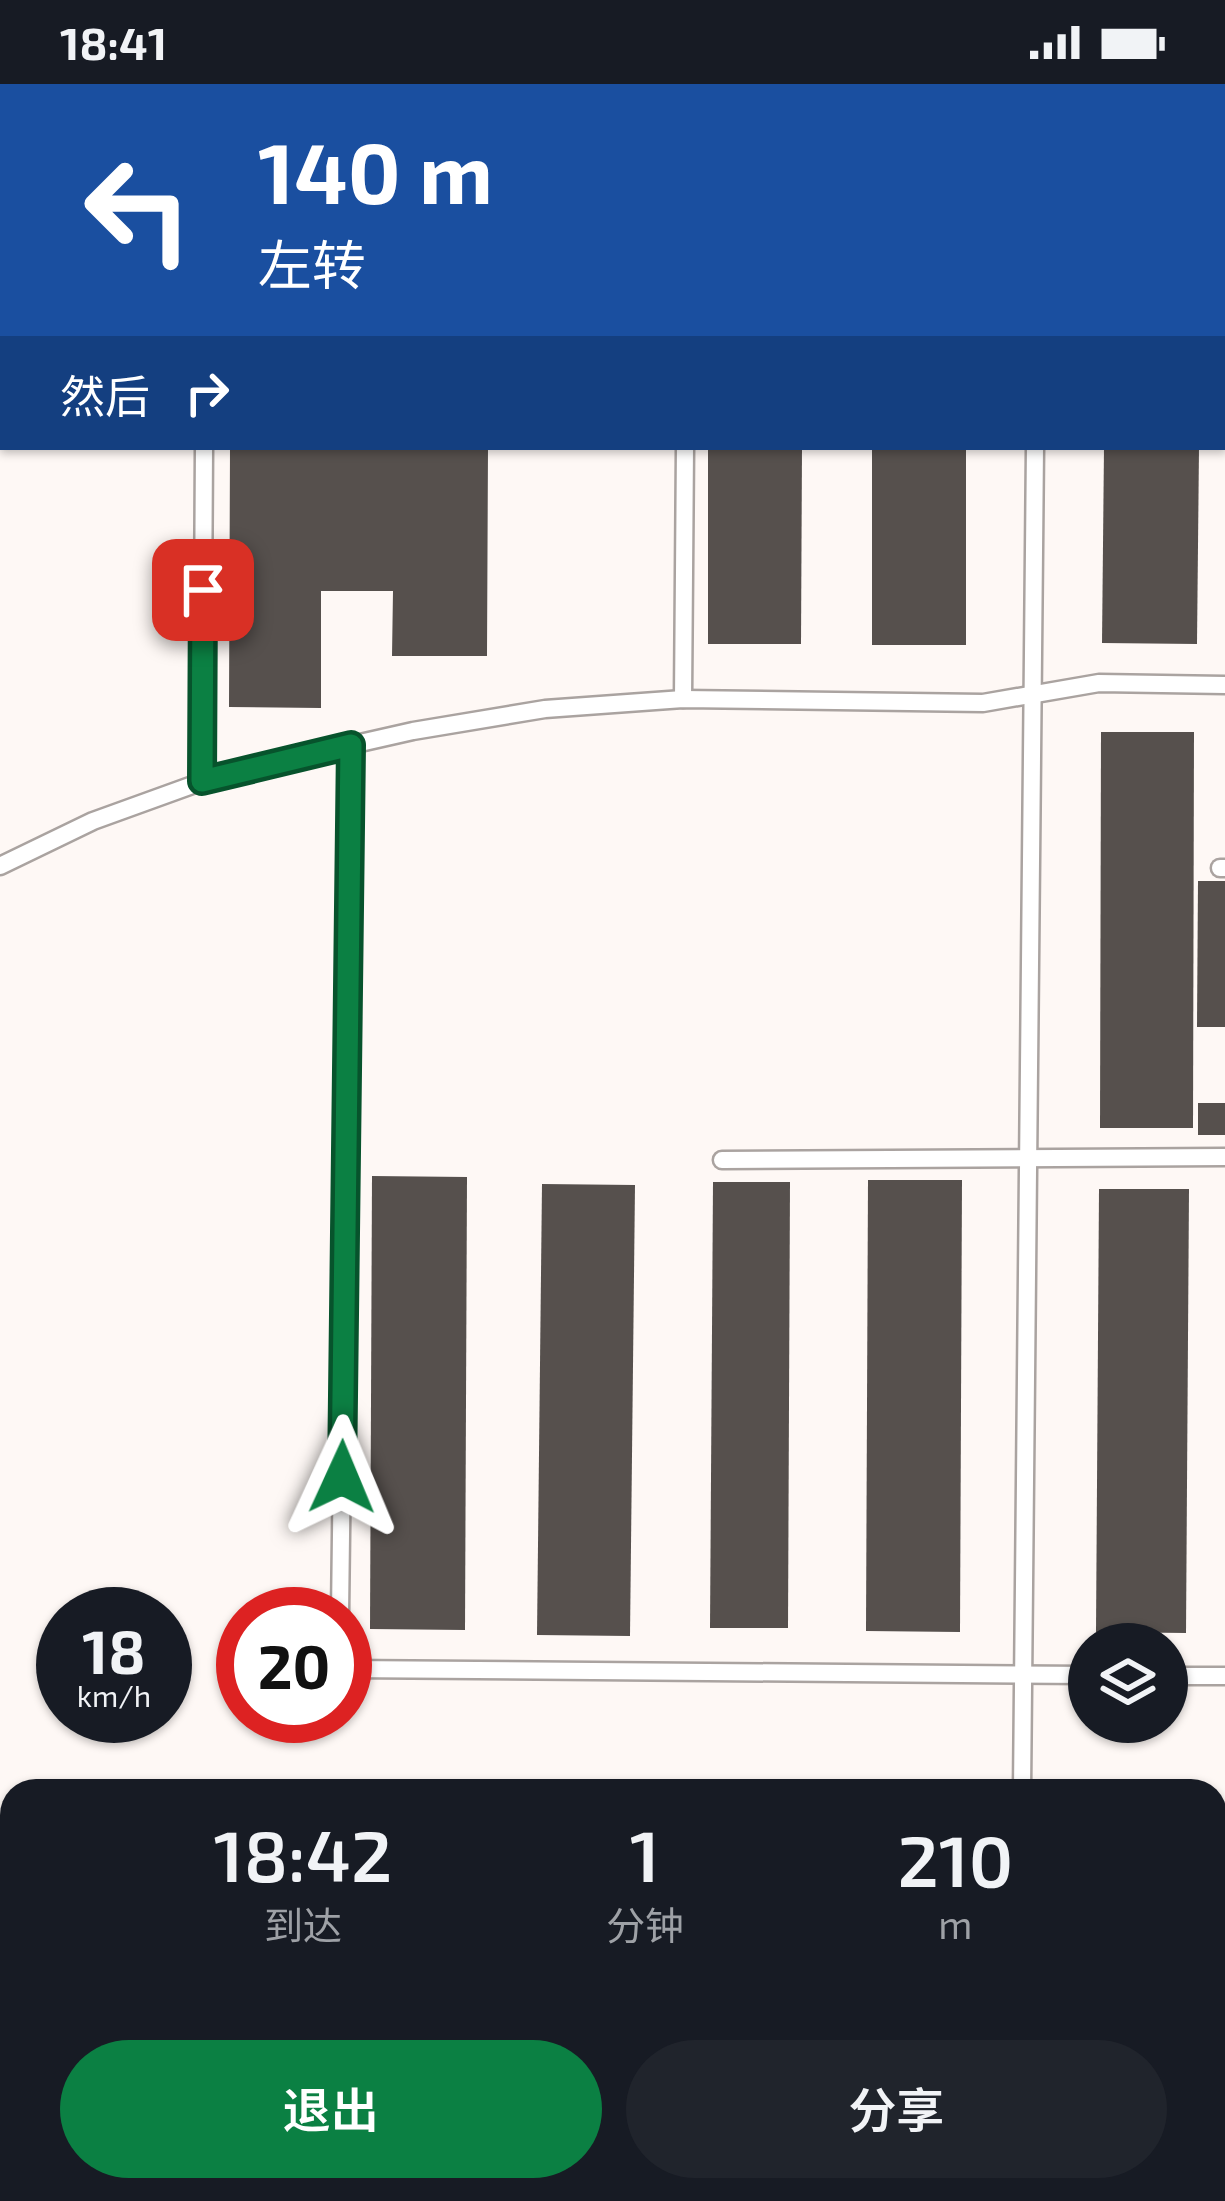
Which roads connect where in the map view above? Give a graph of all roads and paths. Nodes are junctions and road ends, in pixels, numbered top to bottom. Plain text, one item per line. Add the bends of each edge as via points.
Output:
1 (203, 450) edge
2 (685, 450) edge
3 (1035, 450) edge
4 (1225, 685) edge
5 (1033, 694) junction
6 (683, 699) junction
7 (351, 745) junction
8 (202, 781) junction
9 (0, 866) edge
10 (1225, 1157) edge
11 (1028, 1159) junction
12 (722, 1160) dead end
13 (340, 1587) edge
14 (372, 1669) edge
15 (1023, 1675) junction
16 (1068, 1675) edge
17 (1188, 1676) edge
18 (1225, 1676) edge
19 (1022, 1779) edge

1 - 8 lane
2 - 6 lane
3 - 5 lane
4 - 5 lane via 1099,683
5 - 6 lane via 983,703
5 - 11 lane
6 - 7 lane via 545,709
7 - 8 lane
7 - 13 lane
8 - 9 lane
10 - 11 lane
11 - 12 lane
11 - 15 lane
14 - 15 lane
15 - 16 lane
15 - 19 lane
17 - 18 lane

